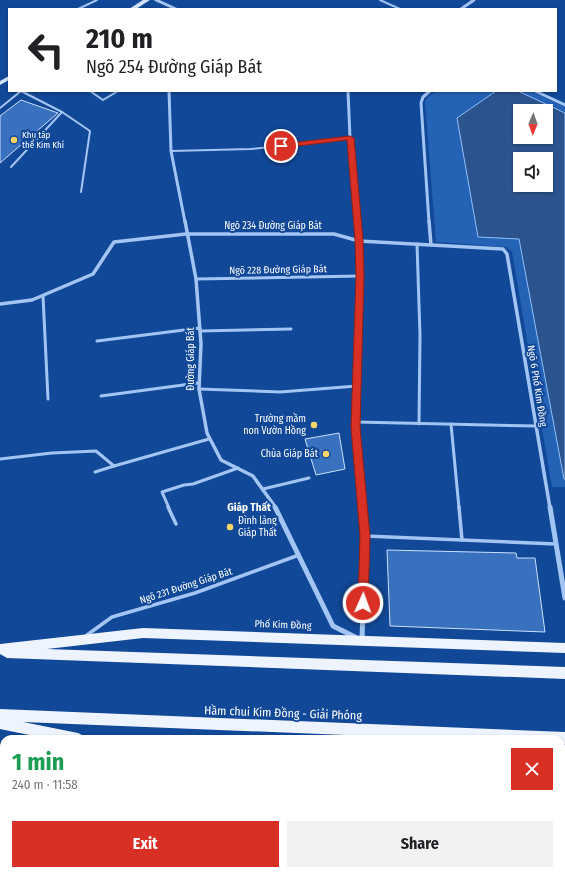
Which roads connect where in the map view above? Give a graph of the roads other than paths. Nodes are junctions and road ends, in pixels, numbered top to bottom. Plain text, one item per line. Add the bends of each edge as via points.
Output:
1 (97, 0) edge
2 (147, 0) edge
3 (156, 0) edge
4 (380, 0) edge
5 (473, 0) edge
6 (80, 8) edge
7 (134, 8) edge
8 (174, 8) edge
9 (398, 8) edge
10 (462, 8) edge
11 (20, 92) edge
12 (23, 92) edge
13 (91, 92) edge
14 (116, 92) edge
15 (168, 92) edge
16 (348, 92) edge
17 (429, 92) edge
18 (537, 92) edge
19 (565, 105) edge
20 (0, 108) edge
21 (62, 112) junction
22 (350, 138) junction
23 (171, 152) junction
24 (11, 167) dead end
25 (81, 192) dead end
26 (186, 234) junction
27 (359, 240) junction
28 (417, 244) junction
29 (431, 245) junction
30 (360, 276) junction
31 (196, 279) junction
32 (43, 296) junction
33 (0, 304) edge
34 (291, 329) dead end
35 (200, 330) junction
36 (97, 341) dead end
37 (198, 383) junction
38 (357, 386) junction
39 (199, 388) junction
40 (100, 396) dead end
41 (48, 399) dead end
42 (356, 422) junction
43 (419, 424) junction
44 (451, 424) junction
45 (536, 426) junction
46 (209, 439) junction
47 (0, 459) edge
48 (114, 466) junction
49 (238, 468) junction
50 (94, 472) dead end
51 (309, 478) dead end
52 (263, 490) junction
53 (176, 524) dead end
54 (365, 536) junction
55 (462, 540) junction
56 (556, 544) junction
57 (300, 555) junction
58 (565, 598) edge
59 (82, 640) junction
60 (362, 641) junction
61 (565, 648) edge
62 (0, 649) edge
63 (0, 653) edge
64 (565, 673) edge
65 (0, 715) edge
66 (0, 723) edge
67 (58, 735) edge
68 (491, 735) edge

1 - 6 lane
2 - 7 main road
3 - 8 street
4 - 9 lane
5 - 10 street
11 - 20 lane
12 - 21 lane
13 - 14 lane via 103,100
15 - 23 street, Đường Giáp Bát
16 - 22 street
17 - 29 street via 420,103
18 - 19 street
21 - 24 lane
21 - 25 lane via 90,131
22 - 23 lane via 251,150
22 - 27 street
23 - 26 street, Đường Giáp Bát
26 - 27 street, Ngõ 234 Đường Giáp Bát via 334,234
26 - 31 street, Đường Giáp Bát
26 - 32 street, Ngõ 234 Đường Giáp Bát via 114,242 93,274
27 - 28 street, Ngõ 6 Phố Kim Đồng
27 - 30 street
28 - 29 street, Ngõ 6 Phố Kim Đồng
28 - 43 lane
29 - 45 street, Ngõ 6 Phố Kim Đồng via 503,249 508,254
30 - 31 lane, Ngõ 228 Đường Giáp Bát
30 - 38 street
31 - 35 street, Đường Giáp Bát
32 - 33 street
32 - 41 lane
34 - 35 lane
35 - 36 lane
35 - 37 street, Đường Giáp Bát via 202,344
37 - 39 street, Đường Giáp Bát
37 - 40 lane
38 - 39 lane via 280,392
38 - 42 street
39 - 46 street, Đường Giáp Bát
42 - 43 lane
42 - 54 street
43 - 44 lane
44 - 45 lane
44 - 55 lane
45 - 56 street, Ngõ 6 Phố Kim Đồng
46 - 48 lane
46 - 49 street, Đường Giáp Bát via 221,460
47 - 48 lane via 96,451
48 - 50 lane
49 - 52 street, Đường Giáp Bát via 253,476
49 - 53 lane via 162,492
51 - 52 lane
52 - 57 street, Đường Giáp Bát via 275,506
54 - 55 lane
54 - 60 street
55 - 56 lane
56 - 58 street, Ngõ 6 Phố Kim Đồng
57 - 59 lane, Ngõ 231 Đường Giáp Bát via 195,593 112,617
57 - 60 street, Đường Giáp Bát via 333,626
59 - 60 main road, Phố Kim Đồng via 142,633
59 - 62 main road, Phố Kim Đồng
60 - 61 main road, Phố Kim Đồng
63 - 64 main road
65 - 68 main road, Hầm chui Kim Đồng - Giải Phóng
66 - 67 main road

